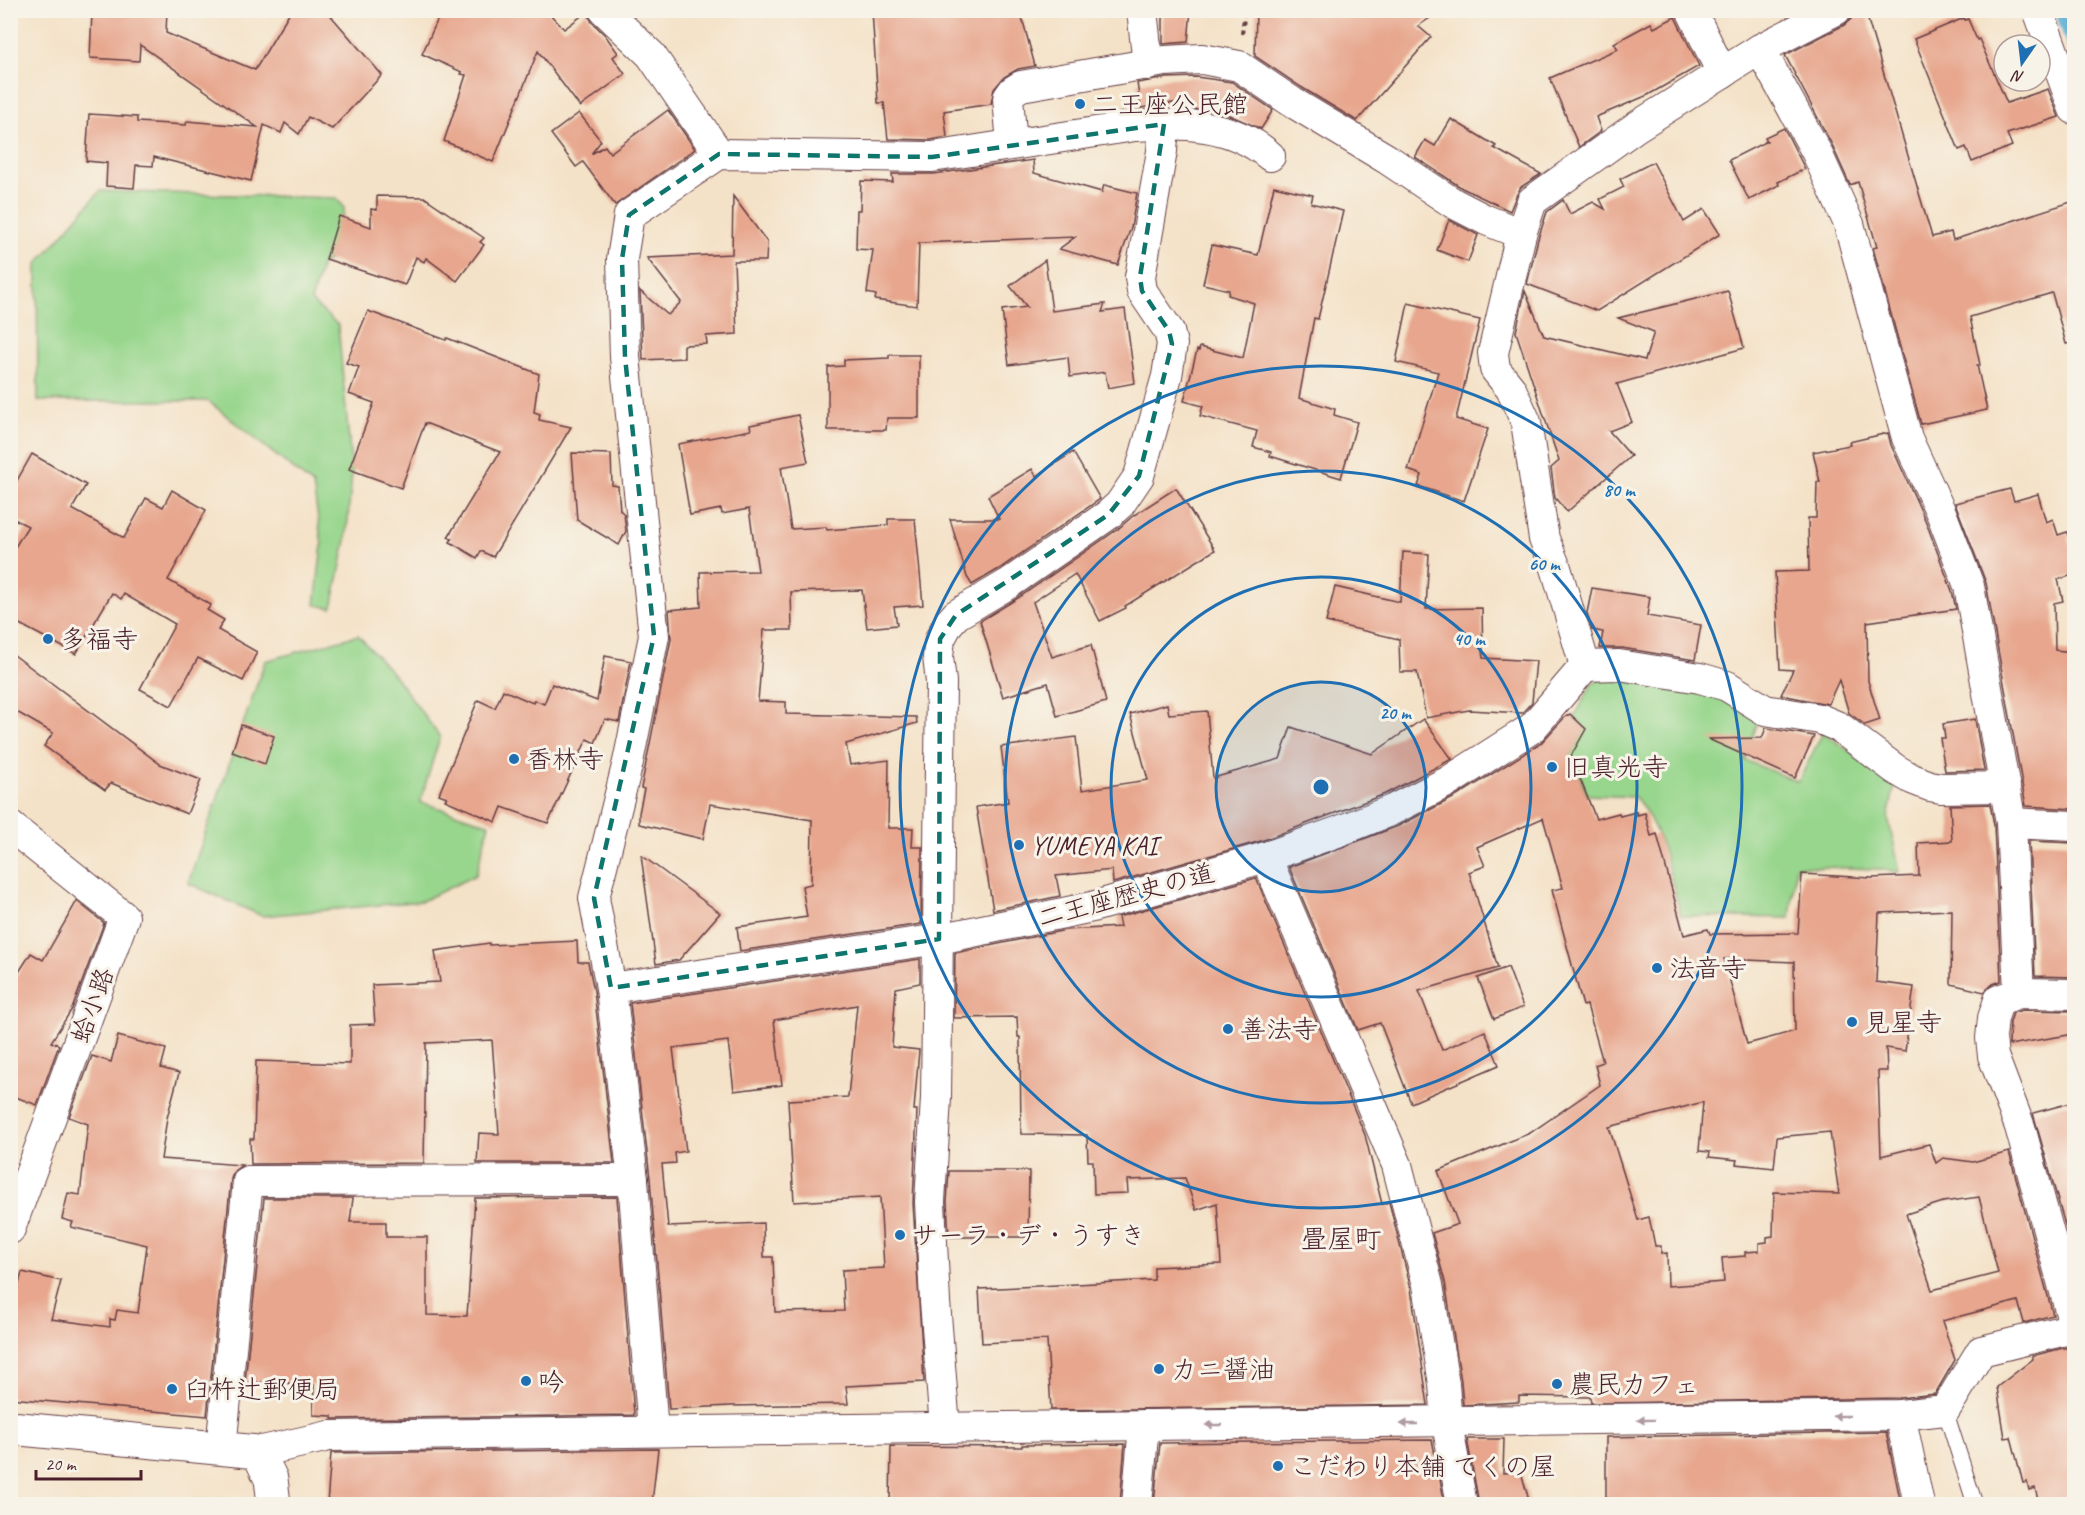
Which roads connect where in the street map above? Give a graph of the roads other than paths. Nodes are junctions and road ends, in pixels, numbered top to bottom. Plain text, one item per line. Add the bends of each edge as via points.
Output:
1 (604, 10) edge
2 (1142, 10) edge
3 (1691, 10) edge
4 (1836, 10) edge
5 (2038, 10) edge
6 (1760, 49) junction
7 (1148, 65) junction
8 (1722, 73) junction
9 (2074, 109) edge
10 (1164, 124) junction
11 (1012, 144) junction
12 (719, 154) junction
13 (1270, 156) dead end
14 (1521, 234) junction
15 (1585, 666) junction
16 (2005, 787) junction
17 (2011, 823) junction
18 (10, 826) edge
19 (2074, 826) edge
20 (1266, 857) junction
21 (939, 939) junction
22 (610, 987) junction
23 (2019, 993) junction
24 (2074, 994) edge
25 (633, 1180) junction
26 (10, 1229) edge
27 (2074, 1327) edge
28 (1945, 1410) junction
29 (1900, 1415) junction
30 (1447, 1424) junction
31 (1144, 1425) junction
32 (10, 1428) edge
33 (945, 1428) junction
34 (653, 1431) junction
35 (221, 1448) junction
36 (258, 1452) junction
37 (274, 1504) edge
38 (1137, 1504) edge
39 (1462, 1504) edge
40 (1919, 1504) edge
41 (1975, 1504) edge

1 - 12 street via 651,56
2 - 7 street
3 - 8 street
4 - 6 street
5 - 9 street
6 - 8 street
6 - 16 street via 1816,151 1849,224 1907,438 1969,586
7 - 11 street via 1022,86 1013,91 1008,98
7 - 14 street via 1202,59 1239,66 1453,203
8 - 14 street via 1636,127 1532,201
10 - 11 street
10 - 13 street via 1203,126 1236,135
10 - 21 street via 1140,277 1142,291 1169,331 1172,344 1139,476 1108,515 956,615 940,639
11 - 12 street via 932,157
12 - 22 street via 629,215 622,259 625,357 654,636 594,898
14 - 15 street via 1493,353 1495,369 1526,422 1544,539
15 - 16 street via 1619,665 1709,680 1727,686 1765,710 1820,718 1839,727 1895,769 1930,786
15 - 20 street, 二王座歴史の道 via 1532,728 1449,781 1392,810
16 - 17 street
17 - 19 street
17 - 23 street
18 - 26 street, 蛤小路 via 124,917
20 - 21 street, 二王座歴史の道 via 1092,907
20 - 30 street via 1397,1165 1428,1285
21 - 22 street, 二王座歴史の道
21 - 33 street via 930,1202
22 - 25 street
23 - 24 street
23 - 27 street via 1999,1000 1993,1018 1993,1056 2020,1127
25 - 34 street
25 - 35 street via 248,1181
27 - 28 street via 1980,1351
28 - 29 street
28 - 41 lane
29 -> 30 street
29 - 40 street
30 -> 31 street
30 - 39 street
31 - 33 street
31 - 38 street
32 - 35 street
33 - 34 street
34 - 36 street via 329,1436
35 - 36 street
36 - 37 street via 271,1479

